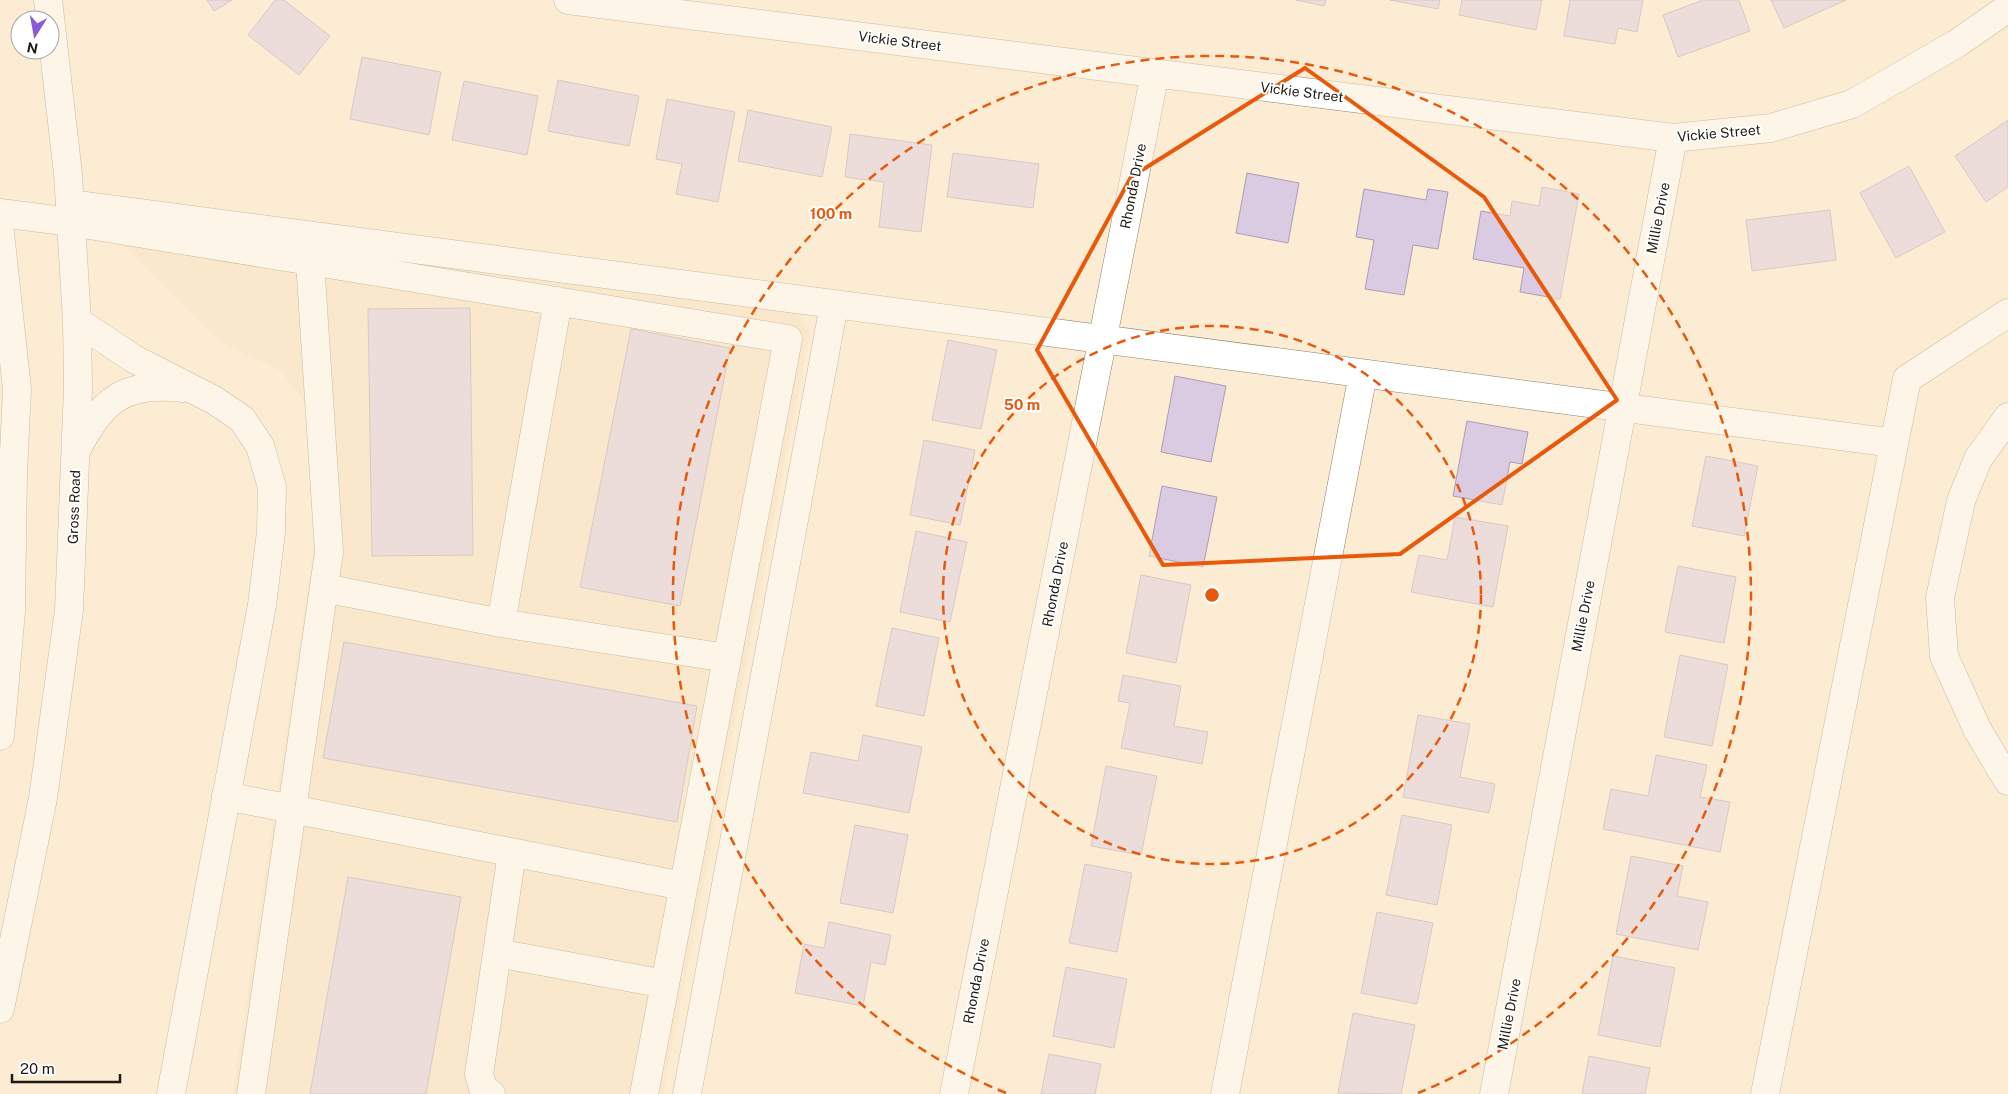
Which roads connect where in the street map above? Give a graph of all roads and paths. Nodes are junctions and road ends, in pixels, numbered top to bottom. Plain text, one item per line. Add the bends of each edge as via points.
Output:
1 (48, 0) edge
2 (568, 0) edge
3 (2008, 8) edge
4 (1155, 73) junction
5 (1673, 138) junction
6 (0, 213) edge
7 (70, 213) junction
8 (0, 233) edge
9 (310, 261) junction
10 (3, 287) edge
11 (558, 301) junction
12 (834, 305) junction
13 (2008, 313) edge
14 (77, 322) junction
15 (1103, 341) junction
16 (1363, 374) junction
17 (190, 388) junction
18 (1622, 408) junction
19 (2008, 417) edge
20 (1894, 443) junction
21 (76, 450) junction
22 (7, 465) edge
23 (324, 588) junction
24 (501, 623) junction
25 (727, 658) junction
26 (0, 736) edge
27 (2008, 781) edge
28 (226, 796) junction
29 (292, 810) junction
30 (512, 853) junction
31 (683, 886) junction
32 (497, 953) junction
33 (665, 984) junction
34 (0, 1010) edge
35 (171, 1094) edge
36 (251, 1094) edge
37 (490, 1094) edge
38 (644, 1094) edge
39 (687, 1094) edge
40 (954, 1094) edge
41 (1225, 1094) edge
42 (1494, 1094) edge
43 (1765, 1094) edge

1 - 7 street, Gross Road
2 - 4 street, Vickie Street
3 - 5 street, Vickie Street via 1956,44 1852,104 1771,128
4 - 5 street, Vickie Street
4 - 15 street, Rhonda Drive
5 - 18 street, Millie Drive
6 - 7 street
7 - 9 street
7 - 12 street
7 - 14 street, Gross Road
8 - 10 street
9 - 11 street
9 - 23 street via 329,552
10 - 22 street via 16,389
11 - 24 street
11 - 25 street via 788,338
12 - 15 street
12 - 39 street
13 - 20 street via 1906,379
14 - 17 street via 134,359
14 - 21 street, Gross Road
15 - 16 street
15 - 40 street, Rhonda Drive
16 - 18 street
16 - 41 street
17 - 21 street via 141,388 109,402 89,425
17 - 28 street via 242,419 260,446 272,487 271,532 262,605
18 - 20 street
18 - 42 street, Millie Drive
19 - 27 street via 1978,459 1961,501 1940,598 1944,656 1978,729
20 - 43 street
21 - 34 street, Gross Road via 68,619 43,798
22 - 26 street via 12,611
23 - 24 street
23 - 29 street
24 - 25 street
25 - 31 street
28 - 29 street
28 - 35 street
29 - 30 street
29 - 36 street
30 - 31 street
30 - 32 street
31 - 33 street
32 - 33 street
32 - 37 street via 479,1074
33 - 38 street

